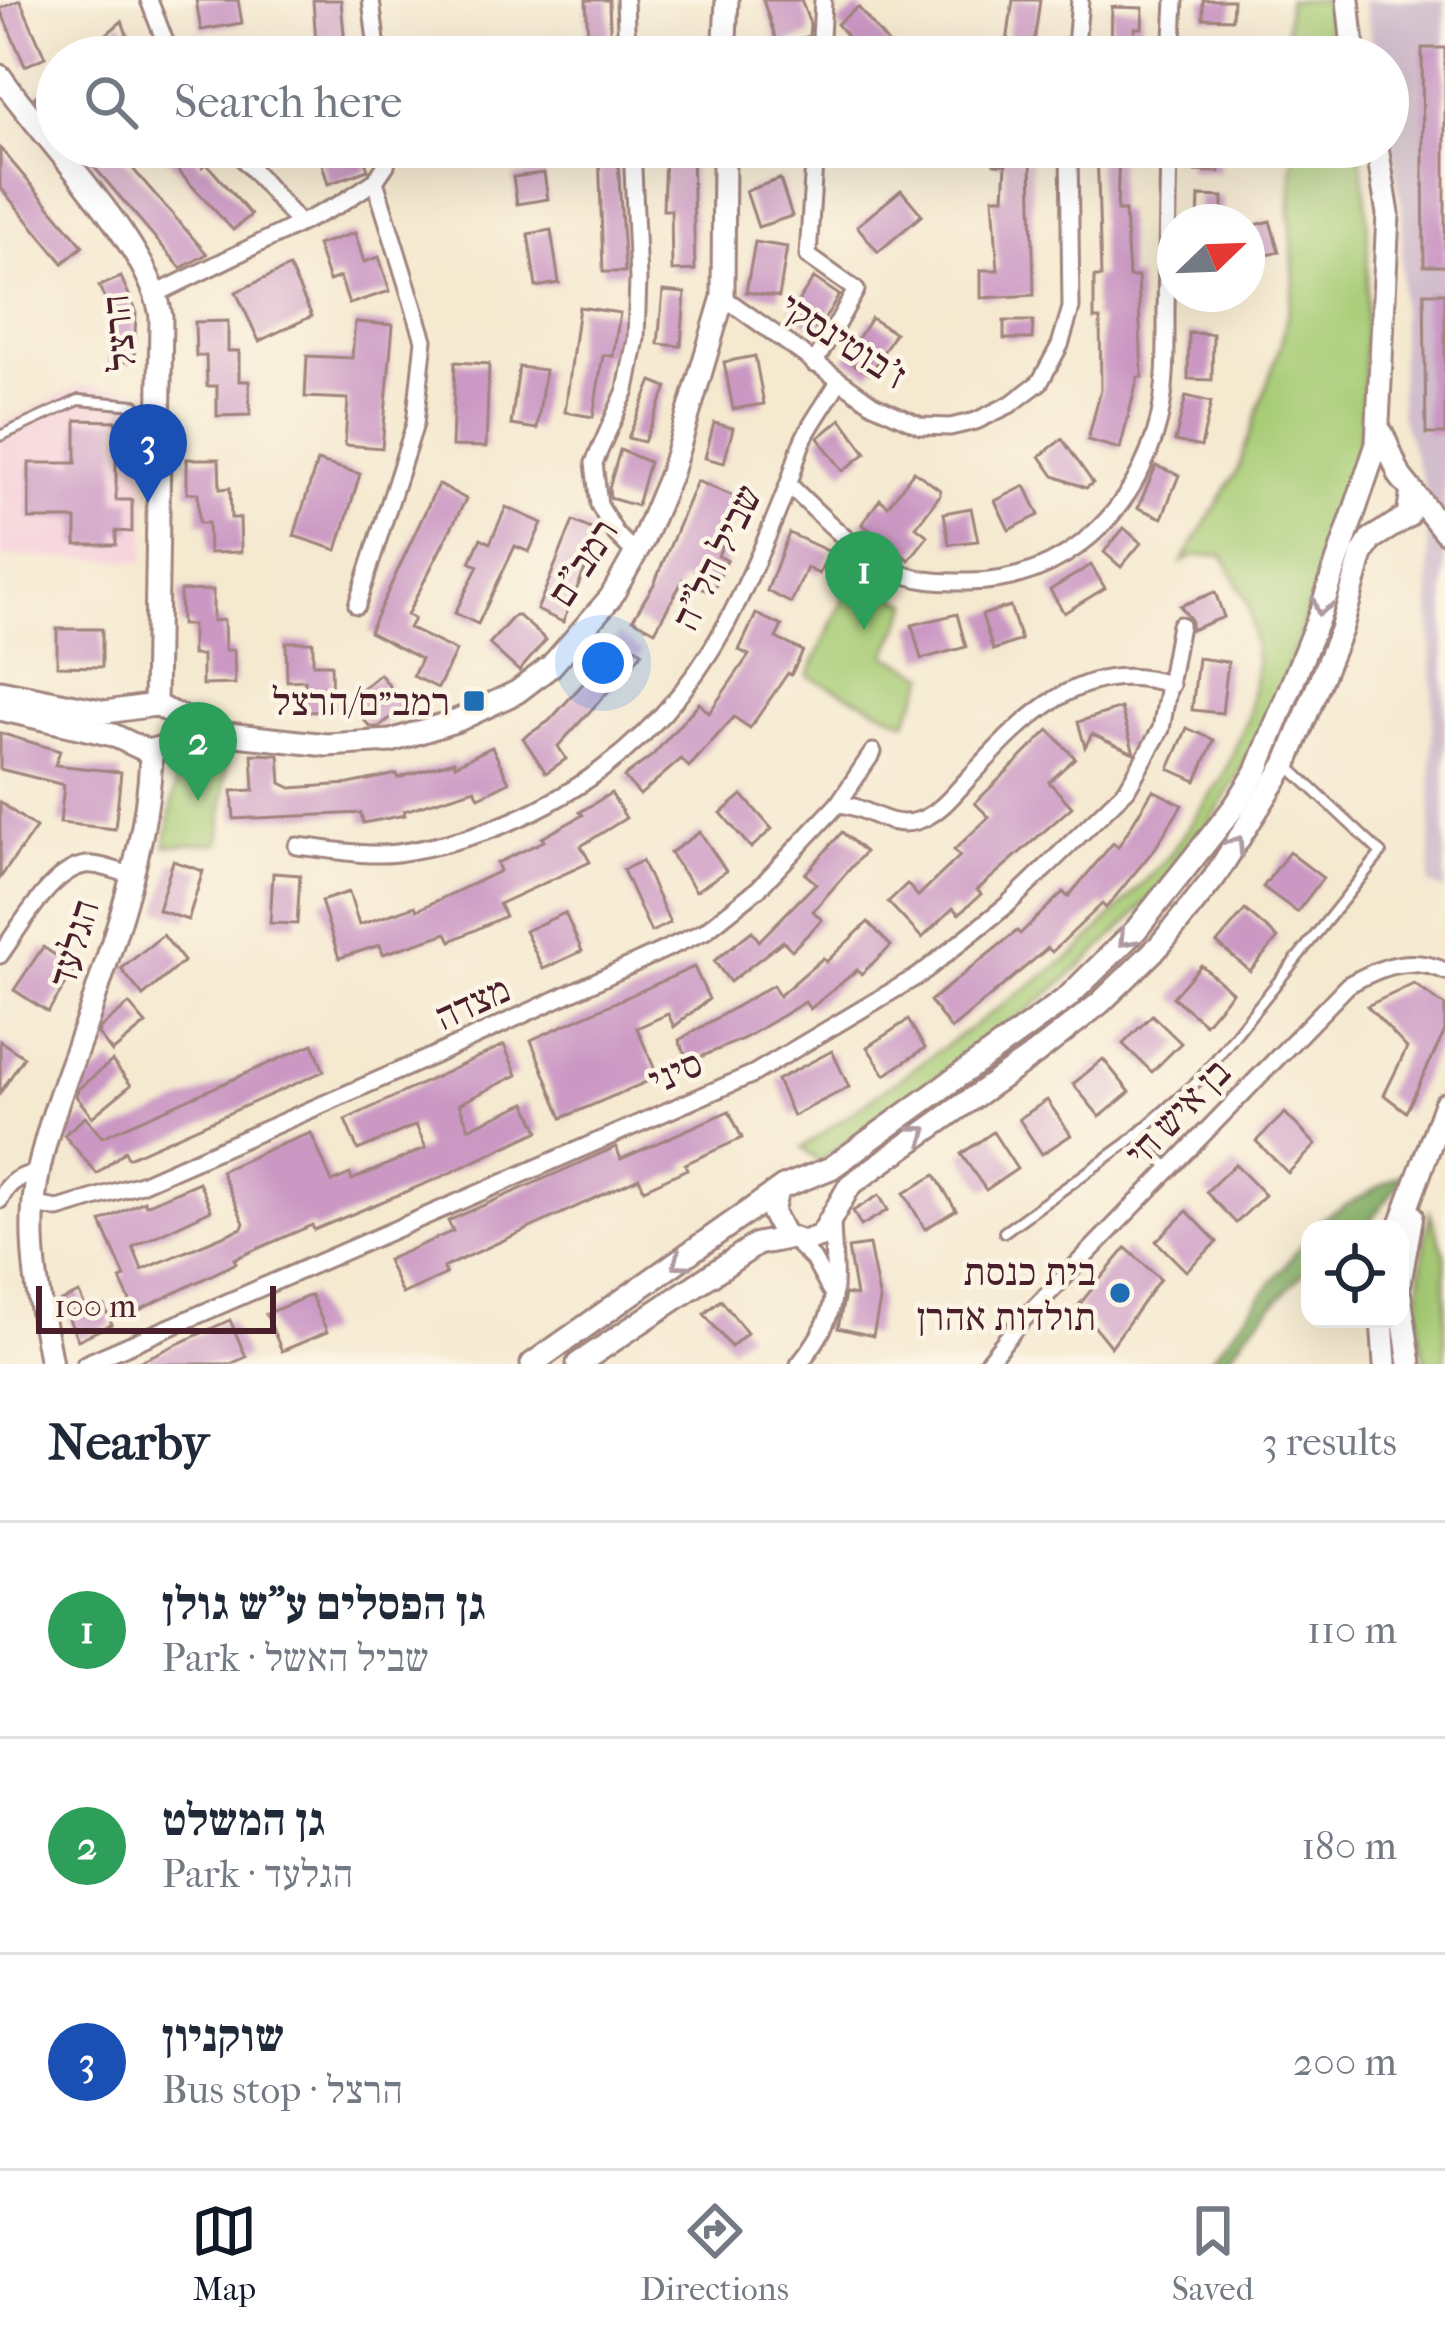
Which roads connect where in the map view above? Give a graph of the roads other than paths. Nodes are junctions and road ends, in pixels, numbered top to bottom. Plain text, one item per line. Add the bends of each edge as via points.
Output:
1 (149, 0) edge
2 (371, 0) edge
3 (625, 0) edge
4 (728, 0) edge
5 (823, 0) edge
6 (1080, 0) edge
7 (1175, 0) edge
8 (1348, 0) edge
9 (163, 36) edge
10 (375, 36) edge
11 (626, 36) edge
12 (725, 36) edge
13 (821, 36) edge
14 (1077, 36) edge
15 (1173, 36) edge
16 (1352, 36) edge
17 (0, 76) edge
18 (36, 123) edge
19 (71, 168) edge
20 (251, 168) edge
21 (385, 168) edge
22 (633, 168) edge
23 (724, 168) edge
24 (813, 168) edge
25 (1070, 168) edge
26 (1169, 168) edge
27 (1380, 168) edge
28 (375, 182) junction
29 (298, 222) junction
30 (158, 293) junction
31 (723, 298) junction
32 (814, 364) junction
33 (838, 382) junction
34 (135, 405) dead end
35 (1379, 410) junction
36 (0, 436) edge
37 (1406, 483) junction
38 (788, 484) junction
39 (1363, 488) junction
40 (1396, 525) junction
41 (1445, 534) edge
42 (635, 553) junction
43 (357, 604) dead end
44 (1180, 625) dead end
45 (1171, 685) junction
46 (0, 691) edge
47 (0, 709) edge
48 (155, 709) junction
49 (218, 733) junction
50 (152, 746) junction
51 (873, 752) dead end
52 (1286, 764) junction
53 (838, 804) junction
54 (297, 847) dead end
55 (130, 875) junction
56 (0, 955) edge
57 (1445, 971) edge
58 (1445, 1104) edge
59 (1137, 1134) junction
60 (1169, 1168) junction
61 (1422, 1168) junction
62 (38, 1172) junction
63 (803, 1180) junction
64 (776, 1195) junction
65 (0, 1200) edge
66 (34, 1205) junction
67 (833, 1215) junction
68 (1402, 1220) edge
69 (1409, 1225) edge
70 (1004, 1232) dead end
71 (791, 1239) junction
72 (832, 1306) junction
73 (1383, 1328) edge
74 (1405, 1328) edge
75 (51, 1364) edge
76 (85, 1364) edge
77 (532, 1364) edge
78 (578, 1364) edge
79 (799, 1364) edge
80 (986, 1364) edge
81 (1385, 1364) edge
82 (1410, 1364) edge

1 - 9 street
2 - 10 street
3 - 11 street
4 - 12 main road
5 - 13 street
6 - 14 street
7 - 15 street
8 - 16 main road
17 - 18 main road, הרצל
19 - 30 main road, הרצל
20 - 29 street
21 - 28 street
22 - 42 street via 636,339 594,477 598,505
23 - 31 main road, רמב"ם
24 - 32 street via 808,256 856,290
25 - 33 street, ז'בוטינסקי via 1071,308 1040,382 1011,404 950,427 922,426
26 - 38 street via 1160,418 1137,478 1087,542 1018,577 939,582 866,554
27 - 35 main road via 1388,214
28 - 29 street
28 - 43 street via 424,340 415,424
29 - 30 street
30 - 48 main road, הרצל
31 - 32 street, ז'בוטינסקי
31 - 42 main road, רמב"ם via 671,473
32 - 33 street, ז'בוטינסקי
33 - 38 street, שביל הל"ה
34 - 36 lane via 79,400
35 - 37 main road via 1384,445
35 - 39 main road
37 - 39 main road via 1383,472
37 - 40 main road via 1412,508
37 - 41 main road
38 - 54 street, שביל הל"ה via 739,601 691,679 617,760 522,818 455,841 392,854
39 - 40 main road via 1367,520
39 -> 63 main road via 1257,771 1136,930 1067,998 831,1168
40 - 41 main road
40 - 52 main road via 1362,554 1333,652
42 - 49 main road, רמב"ם via 611,597 551,666 458,720 391,740 327,745
44 - 45 street, סיני
45 - 53 street via 1143,675 1109,678 1046,704 927,817 896,823
45 - 76 street, סיני via 1161,729 1127,789 1007,905 856,1015 753,1073
46 - 48 main road via 87,710
47 - 50 main road
48 - 49 main road, רמב"ם
48 - 50 main road via 176,726
48 - 50 main road via 129,726
49 - 50 main road, רמב"ם
50 - 55 main road, הגלעד
51 - 53 street, מצדה
52 - 59 lane via 1381,853 1230,1045
67 -> 52 main road via 850,1185 1100,1003 1160,945 1214,878
53 - 66 street, מצדה via 759,888 705,931 141,1184 58,1209
55 - 56 street via 92,864 68,872
55 - 62 main road, הגלעד
57 - 60 street, בן איש חי via 1402,963 1348,986
58 - 61 main road
59 - 60 lane
59 - 70 lane
60 - 80 street, בן איש חי
61 - 68 main road
61 - 69 main road
62 - 65 street via 6,1187
62 - 66 main road, הגלעד
63 - 64 main road
63 - 67 main road via 827,1192
64 - 71 main road via 774,1221
64 -> 77 main road
66 - 75 main road, הגלעד
67 - 71 main road via 821,1236
67 - 72 street
71 - 72 street via 822,1270
71 - 78 main road via 758,1244
72 - 79 street via 830,1322
73 - 81 main road
74 - 82 main road

